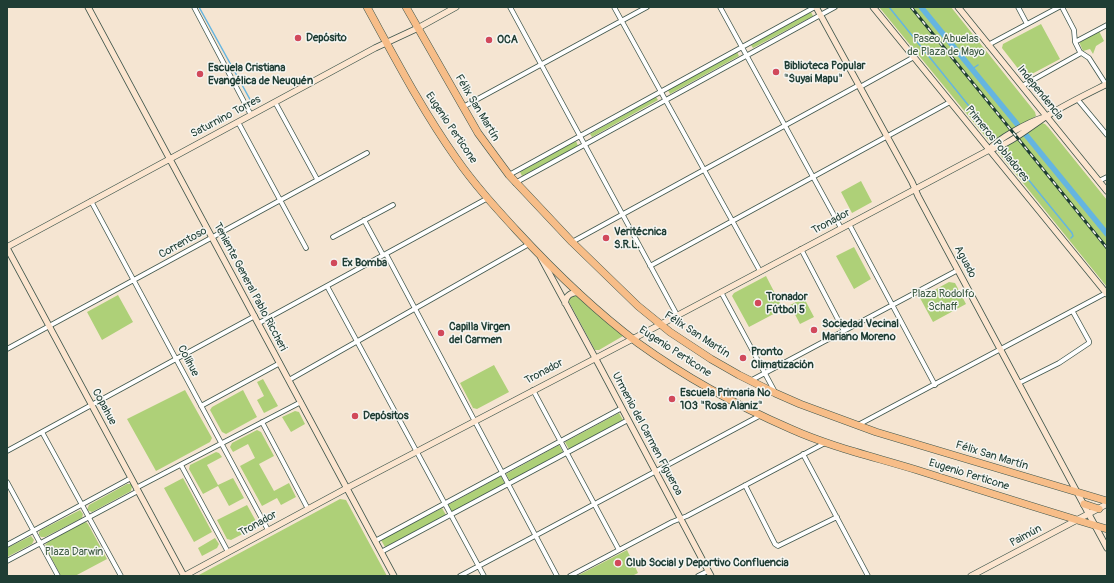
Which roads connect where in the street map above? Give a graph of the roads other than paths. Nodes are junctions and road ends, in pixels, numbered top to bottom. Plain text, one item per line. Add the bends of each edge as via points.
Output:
1 (88, 7) edge
2 (194, 7) edge
3 (367, 7) edge
4 (406, 7) edge
5 (456, 7) edge
6 (510, 7) edge
7 (614, 7) edge
8 (647, 7) edge
9 (720, 7) edge
10 (816, 7) edge
11 (835, 7) edge
12 (873, 7) edge
13 (958, 7) edge
14 (1018, 7) edge
15 (1059, 7) edge
16 (1062, 7) edge
17 (820, 15) junction
18 (622, 21) junction
19 (1027, 24) junction
20 (1107, 25) edge
21 (418, 28) junction
22 (386, 42) junction
23 (1075, 42) junction
24 (988, 45) junction
25 (742, 47) junction
26 (1081, 53) junction
27 (746, 56) junction
28 (914, 57) junction
29 (542, 64) junction
30 (1107, 84) edge
31 (860, 86) junction
32 (1022, 86) junction
33 (661, 92) junction
34 (665, 100) junction
35 (1078, 100) junction
36 (275, 102) junction
37 (950, 102) junction
38 (463, 107) junction
39 (251, 115) junction
40 (1046, 116) junction
41 (238, 122) junction
42 (785, 126) junction
43 (887, 135) junction
44 (1107, 135) edge
45 (580, 136) junction
46 (585, 144) junction
47 (989, 150) junction
48 (367, 153) dead end
49 (170, 158) junction
50 (704, 170) junction
51 (509, 175) junction
52 (813, 176) junction
53 (1107, 177) edge
54 (317, 179) junction
55 (1099, 181) junction
56 (515, 183) junction
57 (915, 189) junction
58 (1107, 191) edge
59 (488, 198) junction
60 (280, 200) junction
61 (91, 201) junction
62 (393, 205) dead end
63 (622, 214) junction
64 (364, 220) junction
65 (732, 221) junction
66 (849, 224) junction
67 (841, 228) junction
68 (212, 237) junction
69 (333, 237) dead end
70 (572, 242) junction
71 (529, 244) junction
72 (7, 247) edge
73 (306, 248) dead end
74 (801, 249) junction
75 (539, 254) junction
76 (384, 255) junction
77 (650, 266) junction
78 (958, 270) junction
79 (760, 271) junction
80 (134, 280) junction
81 (327, 286) junction
82 (578, 292) junction
83 (721, 292) junction
84 (1107, 294) edge
85 (565, 303) junction
86 (892, 305) junction
87 (415, 309) junction
88 (1073, 312) junction
89 (677, 315) junction
90 (255, 316) junction
91 (259, 323) junction
92 (660, 324) junction
93 (49, 326) junction
94 (844, 331) junction
95 (632, 338) junction
96 (357, 342) junction
97 (7, 349) edge
98 (1001, 350) junction
99 (595, 357) junction
100 (176, 359) junction
101 (280, 363) junction
102 (765, 373) junction
103 (289, 380) junction
104 (750, 381) junction
105 (1019, 383) junction
106 (935, 385) junction
107 (533, 390) junction
108 (775, 393) junction
109 (301, 402) junction
110 (92, 405) junction
111 (201, 406) junction
112 (622, 408) junction
113 (761, 415) junction
114 (474, 420) junction
115 (628, 420) junction
116 (262, 422) junction
117 (858, 426) junction
118 (42, 432) junction
119 (561, 441) junction
120 (826, 442) junction
121 (222, 444) junction
122 (7, 451) edge
123 (416, 451) junction
124 (567, 453) junction
125 (803, 454) junction
126 (181, 465) junction
127 (656, 471) junction
128 (502, 473) junction
129 (131, 478) junction
130 (7, 482) edge
131 (508, 484) junction
132 (745, 485) junction
133 (347, 488) junction
134 (137, 489) junction
135 (1079, 493) junction
136 (1107, 503) edge
137 (445, 504) junction
138 (594, 504) junction
139 (1084, 504) junction
140 (82, 505) junction
141 (308, 509) junction
142 (1099, 509) junction
143 (1089, 513) junction
144 (451, 515) junction
145 (88, 517) junction
146 (837, 517) junction
147 (681, 519) junction
148 (1078, 520) junction
149 (1095, 525) junction
150 (1107, 528) edge
151 (268, 530) junction
152 (34, 531) junction
153 (536, 536) junction
154 (375, 541) junction
155 (40, 543) junction
156 (7, 546) edge
157 (1107, 548) edge
158 (619, 550) junction
159 (228, 552) junction
160 (381, 552) junction
161 (7, 561) edge
162 (478, 566) junction
163 (709, 573) edge
164 (868, 575) edge
165 (58, 576) edge
166 (121, 576) edge
167 (184, 576) edge
168 (394, 576) edge
169 (460, 576) edge
170 (484, 576) edge
171 (557, 576) edge
172 (570, 576) edge
173 (698, 576) edge
174 (862, 576) edge
175 (971, 576) edge

1 - 49 street, Teniente General Pablo Riccheri
2 - 39 street
3 - 22 highway, Eugenio Perticone
4 - 21 highway, Félix San Martín
5 - 21 street, Saturnino Torres
6 - 29 street
7 - 18 street
8 - 18 street
9 - 25 street
10 - 17 street, Aguado
10 - 25 street
11 - 17 street
12 - 28 street, Primeros Pobladores
13 - 24 street, Independencia
14 - 19 street
15 - 19 street
16 - 23 street via 1075,32
17 - 27 street
17 - 31 street, Aguado
18 - 29 street
18 - 33 street
19 - 24 street
20 - 23 street
21 - 22 street, Saturnino Torres
21 - 38 highway, Félix San Martín
22 - 36 street, Saturnino Torres
22 - 59 highway, Eugenio Perticone via 438,132
23 - 26 street
24 - 32 street, Independencia
25 - 27 street
25 - 33 street
26 - 30 street via 1089,58
26 - 32 street
27 - 34 street
27 - 42 street
28 - 31 street
28 - 37 street, Primeros Pobladores
29 - 38 street
29 - 45 street
30 - 35 street, Tronador
31 - 42 street
31 - 43 street, Aguado
32 - 40 street, Independencia
33 - 34 street
33 - 45 street
34 - 46 street
34 - 50 street
35 - 40 street, Tronador
35 - 44 street
36 - 39 street, Saturnino Torres
36 - 54 street
37 - 43 street
37 - 47 street, Primeros Pobladores
38 - 51 highway, Félix San Martín via 484,142
39 - 41 street, Saturnino Torres
40 - 47 street, Tronador via 1035,125
40 - 55 street, Independencia
41 - 49 street, Saturnino Torres
41 - 60 street
42 - 50 street
42 - 52 street
43 - 52 street
43 - 57 street, Aguado
45 - 46 street
45 - 51 street
46 - 56 street
46 - 63 street
47 - 57 street, Tronador
47 - 84 street, Primeros Pobladores
48 - 54 street, Correntoso
49 - 61 street, Saturnino Torres
49 - 68 street, Teniente General Pablo Riccheri
50 - 63 street
50 - 65 street
51 - 56 highway, Félix San Martín
52 - 65 street
52 - 67 street
53 - 55 street
54 - 60 street, Correntoso
55 - 58 street, Independencia
56 - 70 highway, Félix San Martín
57 - 66 street, Tronador
57 - 78 street, Aguado
59 - 71 highway, Eugenio Perticone
59 - 76 street
60 - 68 street, Correntoso
60 - 73 street
61 - 72 street, Saturnino Torres
61 - 80 street, Colihue
62 - 64 street
63 - 70 street
63 - 77 street
64 - 69 street
64 - 76 street
65 - 77 street
65 - 79 street
66 - 67 street, Tronador
66 - 86 street
67 - 74 street, Tronador
68 - 80 street, Correntoso
68 - 90 street, Teniente General Pablo Riccheri
70 - 92 highway, Félix San Martín via 629,298
71 - 75 highway, Eugenio Perticone
71 - 87 street
72 - 93 street, Copahue
74 - 79 street, Tronador
74 - 94 street
75 - 82 highway, Eugenio Perticone
75 - 85 street, Urmenio del Carmen Figueroa
76 - 81 street
76 - 87 street
77 - 89 street
78 - 86 street
78 - 98 street, Aguado
79 - 83 street, Tronador
80 - 93 street, Correntoso
80 - 100 street, Colihue
81 - 91 street
81 - 96 street
82 - 85 street via 569,295
82 - 95 highway, Eugenio Perticone
83 - 89 street, Tronador
83 - 102 street
84 - 88 street
85 - 99 street, Urmenio del Carmen Figueroa
86 - 94 street
86 - 106 street
87 - 96 street
87 - 114 street
88 - 98 street
88 - 105 street via 1089,343 1059,363
89 - 92 street, Tronador
90 - 91 street, Teniente General Pablo Riccheri
90 - 100 street
91 - 101 street, Teniente General Pablo Riccheri
92 - 95 street, Tronador
92 - 104 highway, Félix San Martín via 706,356
93 - 97 street, Correntoso
93 - 110 street, Copahue
94 - 102 street
95 - 99 street, Tronador
95 - 113 highway, Eugenio Perticone via 677,369
96 - 103 street
96 - 123 street
98 - 105 street, Aguado
98 - 106 street
99 - 107 street, Tronador
99 - 112 street, Urmenio del Carmen Figueroa
100 - 110 street
100 - 111 street, Colihue
101 - 103 street, Teniente General Pablo Riccheri
101 - 111 street
102 - 104 street
102 - 108 street
103 - 109 street, Teniente General Pablo Riccheri
104 - 108 highway, Félix San Martín
105 - 135 street, Aguado
106 - 117 street
107 - 114 street, Tronador
107 - 119 street
108 - 117 highway, Félix San Martín
109 - 116 street
109 - 133 street, Teniente General Pablo Riccheri
110 - 118 street
110 - 129 street, Copahue
111 - 121 street, Colihue
112 - 115 street, Urmenio del Carmen Figueroa
112 - 119 street
113 - 120 highway, Eugenio Perticone via 791,430
113 - 127 street
114 - 123 street, Tronador
114 - 128 street
115 - 124 street
115 - 127 street, Urmenio del Carmen Figueroa
116 - 121 street
116 - 141 street
117 - 135 highway, Félix San Martín
118 - 122 street
118 - 140 street
119 - 124 street
119 - 128 street
120 - 125 street
120 - 148 highway, Eugenio Perticone
121 - 126 street
121 - 151 street, Colihue
123 - 133 street, Tronador
123 - 137 street
124 - 131 street
124 - 138 street
125 - 132 street
125 - 146 street
126 - 134 street
126 - 159 street
127 - 138 street
127 - 147 street, Urmenio del Carmen Figueroa
128 - 131 street
128 - 137 street
129 - 134 street, Copahue
129 - 140 street
130 - 152 street
131 - 144 street
131 - 153 street
132 - 146 street via 778,546
132 - 147 street
133 - 141 street, Tronador
133 - 154 street, Teniente General Pablo Riccheri
134 - 145 street
134 - 167 street, Copahue
135 - 136 highway, Félix San Martín
135 - 139 street, Aguado
136 - 142 street, Paimún
137 - 144 street
137 - 154 street
138 - 153 street
138 - 158 street
139 - 142 highway
139 - 143 street, Aguado
140 - 145 street
140 - 152 street
141 - 151 street, Tronador
142 - 143 street, Paimún
143 - 148 street, Paimún
143 - 149 street, Aguado
144 - 160 street
144 - 162 street
145 - 155 street
145 - 166 street
146 - 164 street
147 - 158 street
147 - 163 street, Urmenio del Carmen Figueroa
148 - 149 highway, Eugenio Perticone
148 - 175 street, Paimún
149 - 150 highway, Eugenio Perticone
149 - 157 street, Aguado
151 - 159 street, Tronador
152 - 155 street
152 - 156 street
153 - 162 street
153 - 171 street
154 - 160 street, Teniente General Pablo Riccheri
155 - 161 street
155 - 165 street
158 - 172 street
159 - 167 street, Tronador
160 - 168 street, Teniente General Pablo Riccheri
162 - 169 street
162 - 170 street
163 - 173 street
164 - 174 street

